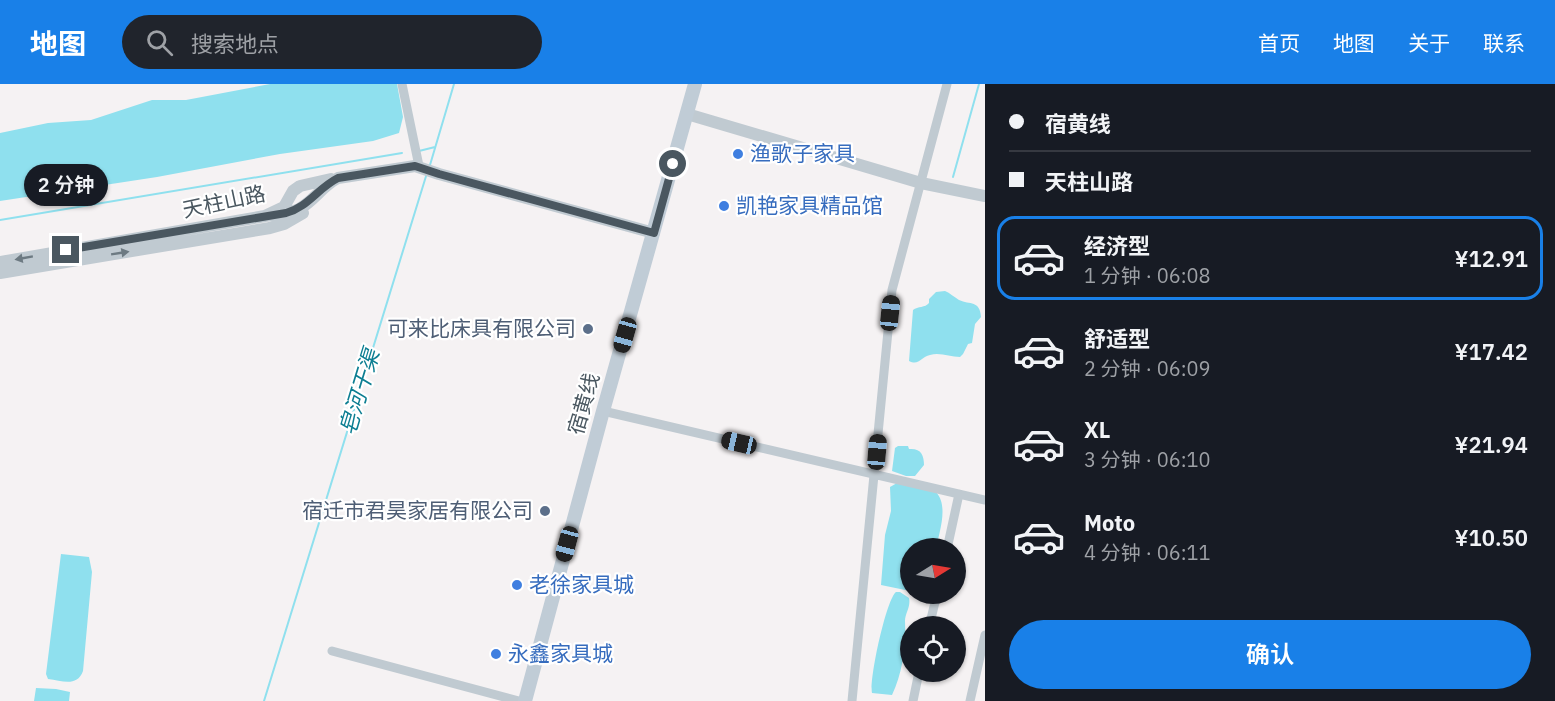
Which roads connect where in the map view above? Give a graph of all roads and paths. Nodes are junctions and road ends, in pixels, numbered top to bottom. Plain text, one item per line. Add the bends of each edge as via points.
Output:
1 (402, 84) edge
2 (695, 84) edge
3 (947, 84) edge
4 (687, 114) junction
5 (420, 167) junction
6 (338, 178) junction
7 (921, 183) junction
8 (985, 196) edge
9 (265, 216) junction
10 (654, 233) junction
11 (0, 262) edge
12 (0, 273) edge
13 (603, 411) junction
14 (874, 475) junction
15 (959, 494) junction
16 (985, 500) edge
17 (949, 538) edge
18 (985, 635) edge
19 (332, 651) dead end
20 (917, 682) edge
21 (519, 701) edge
22 (525, 701) edge
23 (852, 701) edge
24 (913, 701) edge
25 (970, 701) edge

1 - 5 street
2 - 4 main road, 宿黄线
3 - 7 street
4 - 7 street
4 - 10 main road, 宿黄线
5 - 6 street
5 - 10 street
6 - 9 street via 297,210
6 - 9 street, 天柱山路 via 300,186 284,207
12 -> 6 street, 天柱山路 via 284,224 313,205
7 - 8 street
7 - 14 street via 892,290
9 -> 11 street, 天柱山路
10 - 13 main road, 宿黄线
13 - 14 street
13 - 22 main road, 宿黄线
14 - 15 street
14 - 23 street
15 - 16 street
15 - 17 street
18 - 25 street
19 - 21 street
20 - 24 street

